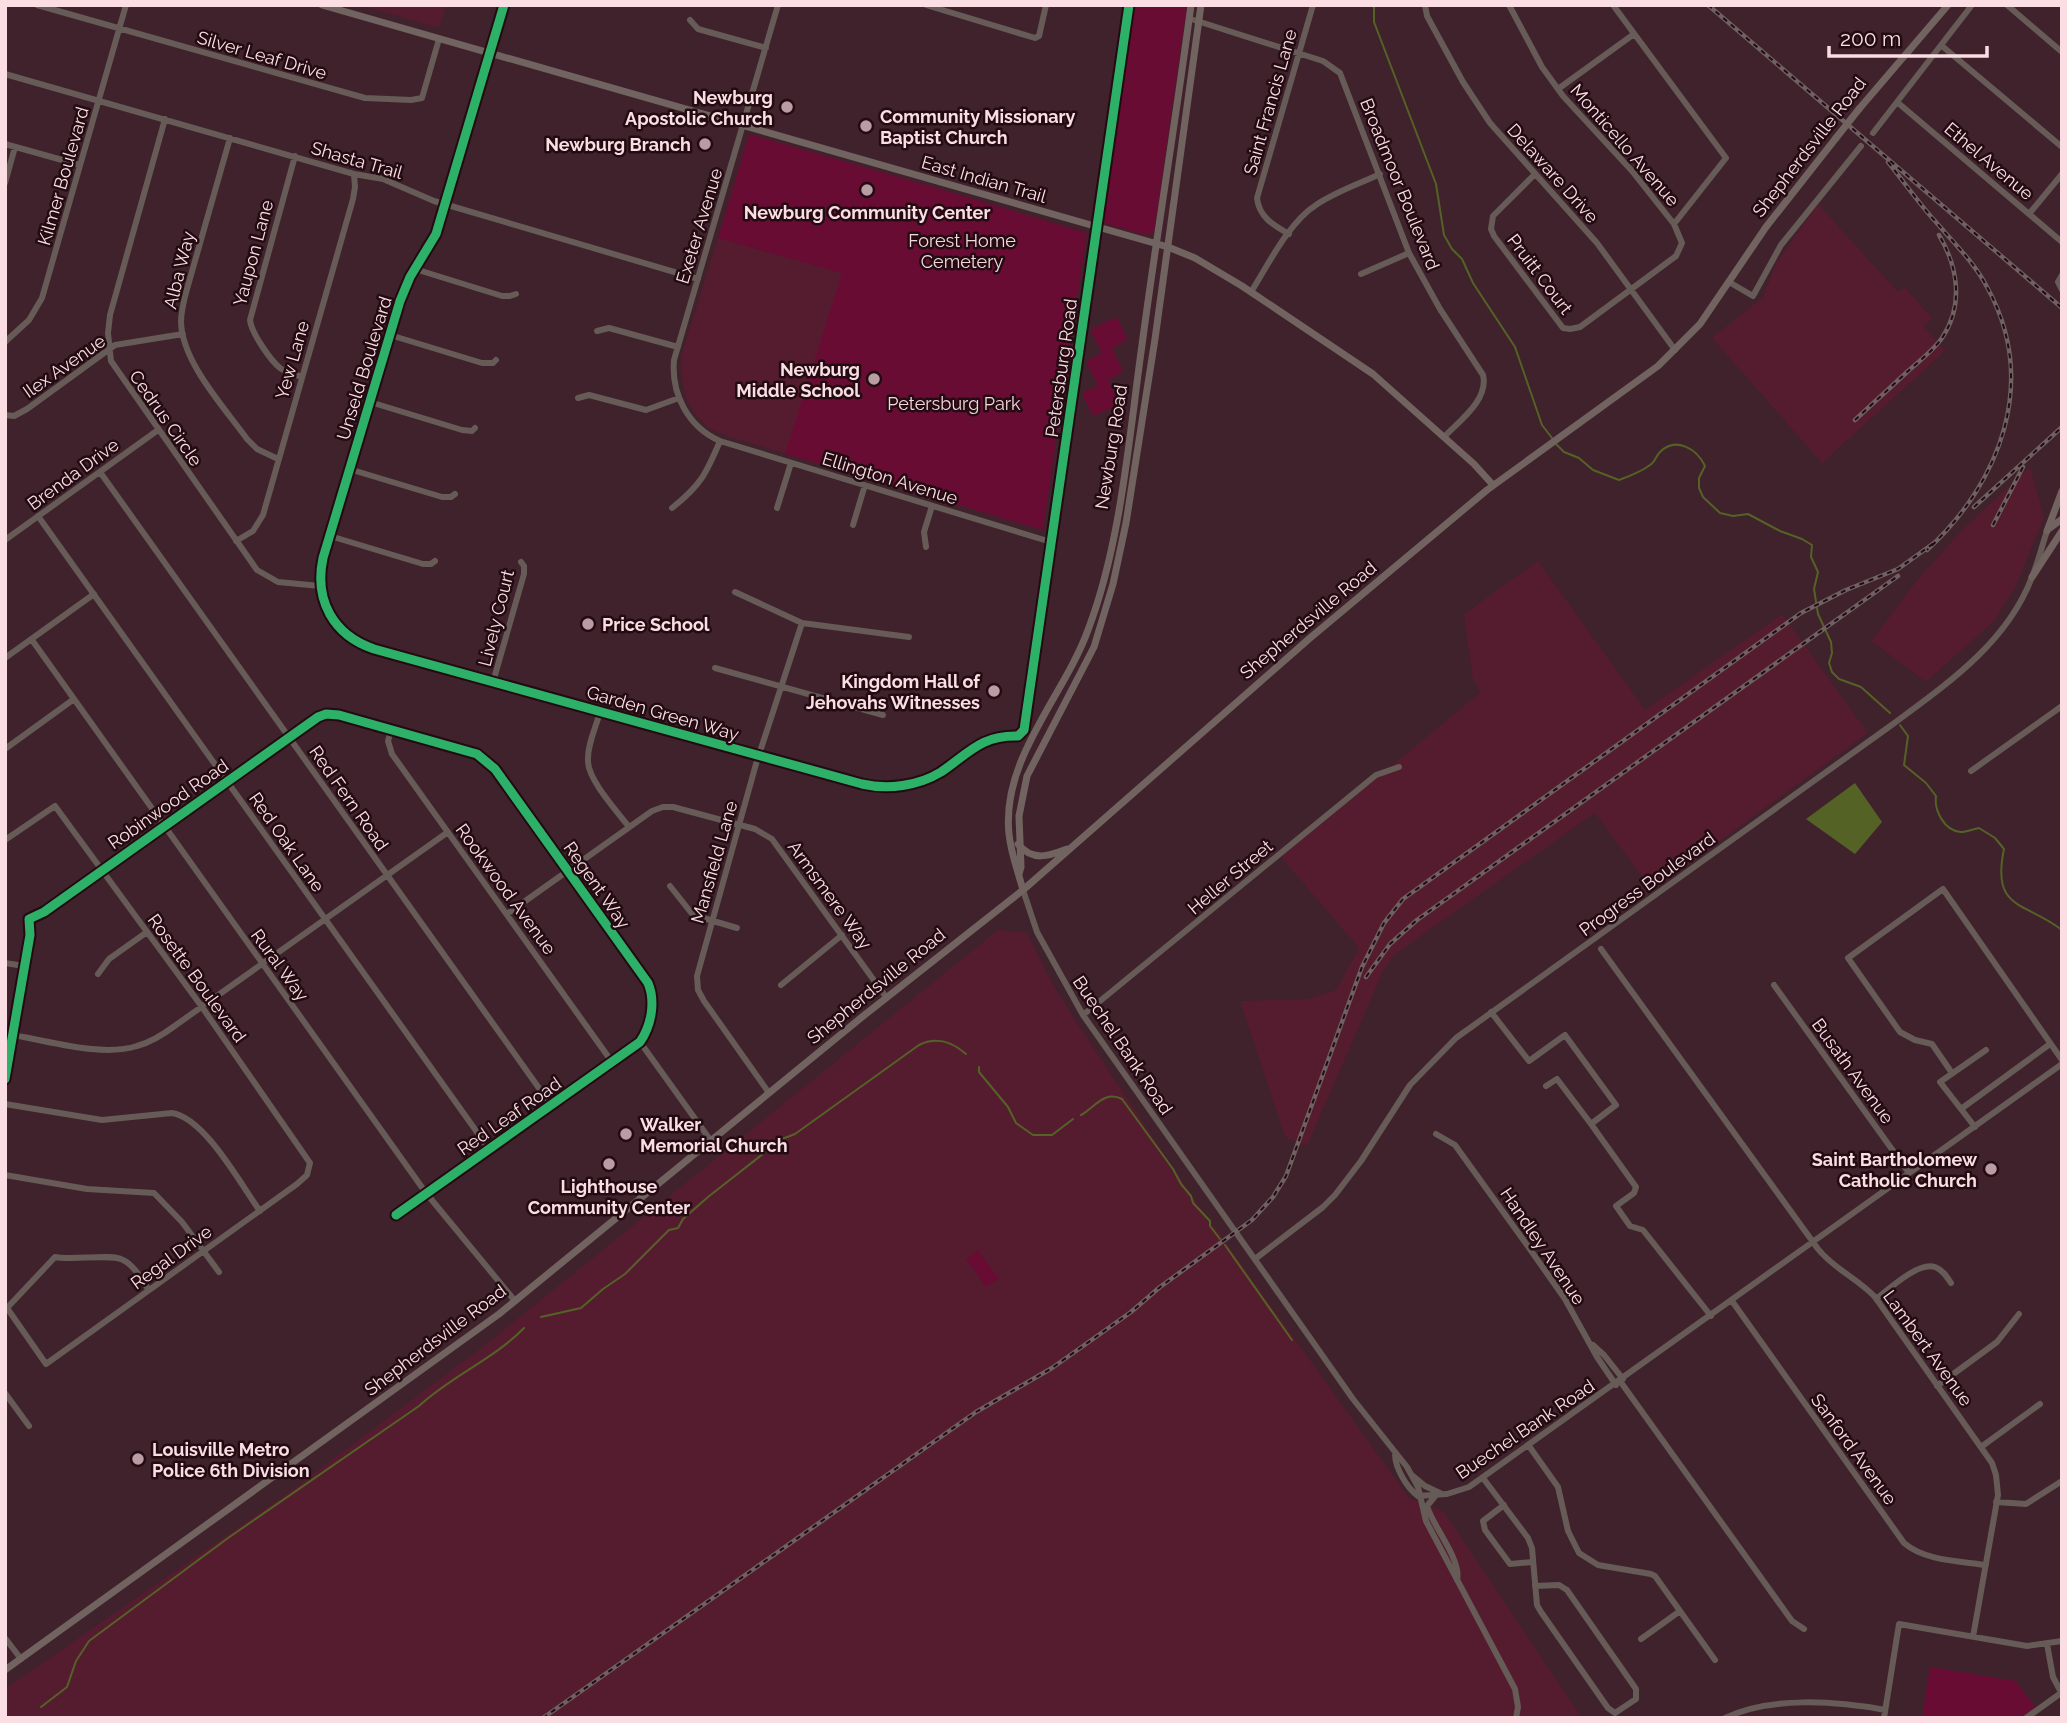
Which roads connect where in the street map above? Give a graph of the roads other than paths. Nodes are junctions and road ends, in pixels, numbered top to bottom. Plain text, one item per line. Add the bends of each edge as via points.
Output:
1 (37, 5) edge
2 (126, 5) edge
3 (322, 5) edge
4 (504, 5) edge
5 (779, 5) edge
6 (926, 5) edge
7 (1046, 5) edge
8 (1129, 5) edge
9 (1191, 5) edge
10 (1201, 5) edge
11 (1313, 5) edge
12 (1425, 5) edge
13 (1509, 5) edge
14 (1613, 5) edge
15 (1948, 5) edge
16 (1972, 5) edge
17 (2007, 5) edge
18 (1189, 19) junction
19 (690, 20) dead end
20 (1199, 22) junction
21 (120, 28) junction
22 (1634, 34) junction
23 (439, 39) junction
24 (1942, 46) junction
25 (766, 48) junction
26 (2062, 52) edge
27 (491, 53) junction
28 (1299, 54) junction
29 (5, 74) edge
30 (1558, 89) junction
31 (99, 101) junction
32 (1897, 102) junction
33 (165, 119) junction
34 (743, 126) junction
35 (1873, 133) dead end
36 (230, 138) junction
37 (5, 144) edge
38 (1861, 146) dead end
39 (16, 147) junction
40 (2062, 147) edge
41 (295, 156) junction
42 (80, 165) junction
43 (354, 174) junction
44 (1380, 174) junction
45 (1535, 174) junction
46 (2062, 174) edge
47 (5, 183) edge
48 (445, 205) junction
49 (2029, 214) junction
50 (1674, 224) junction
51 (1097, 227) junction
52 (1289, 234) junction
53 (2062, 242) edge
54 (1157, 243) junction
55 (1168, 247) junction
56 (1409, 253) junction
57 (415, 269) junction
58 (1361, 274) dead end
59 (2062, 275) edge
60 (698, 279) junction
61 (1729, 282) junction
62 (1631, 289) junction
63 (2062, 290) edge
64 (1251, 292) junction
65 (516, 293) dead end
66 (597, 331) dead end
67 (183, 334) junction
68 (390, 335) junction
69 (5, 342) edge
70 (678, 347) junction
71 (109, 350) junction
72 (1675, 350) junction
73 (496, 360) dead end
74 (302, 377) junction
75 (578, 398) dead end
76 (679, 398) junction
77 (370, 402) junction
78 (5, 415) edge
79 (475, 428) dead end
80 (158, 430) junction
81 (1444, 437) junction
82 (720, 441) junction
83 (278, 459) junction
84 (791, 463) junction
85 (349, 469) junction
86 (100, 472) junction
87 (865, 485) junction
88 (1493, 485) junction
89 (2062, 491) edge
90 (455, 495) dead end
91 (932, 506) junction
92 (672, 508) dead end
93 (777, 508) dead end
94 (38, 516) junction
95 (2062, 519) edge
96 (853, 526) dead end
97 (2047, 531) junction
98 (2062, 531) edge
99 (330, 536) junction
100 (5, 540) edge
101 (236, 541) junction
102 (1051, 542) junction
103 (926, 547) dead end
104 (435, 561) dead end
105 (521, 562) dead end
106 (2032, 578) junction
107 (320, 586) junction
108 (735, 592) dead end
109 (94, 594) junction
110 (802, 623) junction
111 (909, 637) dead end
112 (32, 640) junction
113 (5, 658) edge
114 (715, 668) dead end
115 (494, 682) junction
116 (782, 687) junction
117 (74, 699) junction
118 (2062, 706) edge
119 (600, 712) junction
120 (883, 715) dead end
121 (391, 730) junction
122 (1021, 734) joint
123 (289, 738) junction
124 (5, 748) edge
125 (482, 756) joint
126 (759, 756) junction
127 (1399, 767) dead end
128 (1971, 771) dead end
129 (227, 782) junction
130 (738, 825) junction
131 (164, 827) junction
132 (629, 827) junction
133 (448, 832) junction
134 (5, 840) edge
135 (1018, 844) junction
136 (1074, 846) junction
137 (103, 870) junction
138 (568, 870) junction
139 (1018, 874) junction
140 (387, 876) junction
141 (670, 886) dead end
142 (1023, 890) junction
143 (507, 914) junction
144 (325, 919) junction
145 (712, 922) junction
146 (737, 928) dead end
147 (147, 932) junction
148 (842, 936) junction
149 (1601, 949) dead end
150 (5, 963) edge
151 (262, 964) junction
152 (24, 966) junction
153 (97, 974) dead end
154 (781, 985) dead end
155 (1774, 985) dead end
156 (886, 998) junction
157 (202, 1007) junction
158 (1491, 1012) junction
159 (1083, 1015) junction
160 (9, 1035) edge
161 (640, 1042) junction
162 (2050, 1044) junction
163 (1986, 1049) dead end
164 (612, 1062) junction
165 (2062, 1062) edge
166 (1952, 1073) junction
167 (5, 1079) edge
168 (1546, 1086) dead end
169 (769, 1093) junction
170 (5, 1104) edge
171 (551, 1105) junction
172 (1961, 1109) junction
173 (1591, 1124) junction
174 (1975, 1127) junction
175 (1436, 1134) dead end
176 (711, 1141) junction
177 (489, 1149) junction
178 (309, 1170) joint
179 (1909, 1173) junction
180 (5, 1175) edge
181 (426, 1194) junction
182 (260, 1211) junction
183 (396, 1215) dead end
184 (1813, 1242) junction
185 (203, 1251) junction
186 (1255, 1259) junction
187 (219, 1272) dead end
188 (1951, 1283) dead end
189 (149, 1290) junction
190 (1876, 1299) junction
191 (515, 1301) junction
192 (1732, 1301) junction
193 (2020, 1314) dead end
194 (1711, 1316) junction
195 (1620, 1382) junction
196 (1937, 1386) junction
197 (5, 1393) edge
198 (2040, 1404) dead end
199 (29, 1426) dead end
200 (1529, 1446) junction
201 (1981, 1447) junction
202 (1395, 1454) junction
203 (1411, 1475) junction
204 (1483, 1478) junction
205 (2062, 1481) edge
206 (1444, 1494) junction
207 (1436, 1495) junction
208 (1418, 1496) junction
209 (1996, 1503) junction
210 (1504, 1505) junction
211 (1533, 1562) junction
212 (1986, 1565) junction
213 (1457, 1580) junction
214 (1535, 1586) junction
215 (1680, 1611) junction
216 (1804, 1629) dead end
217 (5, 1637) edge
218 (1973, 1637) junction
219 (1641, 1639) dead end
220 (2062, 1640) edge
221 (2047, 1644) junction
222 (21, 1659) junction
223 (1715, 1660) dead end
224 (5, 1670) edge
225 (2061, 1693) edge
226 (1884, 1714) edge
227 (1516, 1718) edge
228 (1725, 1718) edge
229 (2026, 1718) edge

1 - 21 street, Silver Leaf Drive
2 - 21 street, Kilmer Boulevard
3 - 23 main road, East Indian Trail
4 - 27 street, Unseld Boulevard
5 - 25 street, Exeter Avenue
6 - 7 street via 1037,38
8 - 51 street, Petersburg Road
9 - 18 main road, Newburg Road
10 - 20 main road, Newburg Road
11 - 28 street, Saint Francis Lane
12 - 45 street, Delaware Drive via 1475,102
13 - 30 street, Monticello Avenue
14 - 22 street
15 - 61 main road, Shepherdsville Road, bridge via 1836,138
16 - 24 street
17 - 26 street
18 - 20 street, Broadmoor Boulevard
18 - 54 main road, Newburg Road
19 - 25 street via 698,29
20 - 28 street, Broadmoor Boulevard
20 - 55 main road, Newburg Road
21 - 23 street, Silver Leaf Drive via 359,97 411,100 423,96
21 - 31 street, Kilmer Boulevard
22 - 30 street
22 - 50 street via 1726,158
23 - 27 main road, East Indian Trail
24 - 32 street
24 - 40 street
25 - 34 street, Exeter Avenue
27 - 34 main road, East Indian Trail
27 - 48 street, Unseld Boulevard
28 - 44 street, Broadmoor Boulevard via 1323,61 1340,73
28 - 52 street, Saint Francis Lane via 1257,198 1264,217
29 - 31 street, Shasta Trail
30 - 50 street, Monticello Avenue
31 - 33 street, Shasta Trail
31 - 42 street, Kilmer Boulevard
32 - 35 street
32 - 49 street, Ethel Avenue
33 - 36 street, Shasta Trail
33 - 71 street, Cedrus Circle via 110,315
34 - 51 main road, East Indian Trail
34 - 60 street, Exeter Avenue
36 - 41 street, Shasta Trail
36 - 67 street, Alba Way via 182,308
37 - 39 street
38 - 61 street via 1781,245 1753,296
39 - 42 street
39 - 47 street
41 - 43 street, Shasta Trail
41 - 74 street, Yaupon Lane via 250,320 276,364
42 - 69 street, Kilmer Boulevard via 42,298 29,320
43 - 48 street, Shasta Trail via 383,179
43 - 74 street, Yew Lane via 353,199
44 - 52 street via 1316,205
44 - 56 street, Broadmoor Boulevard
45 - 62 street, Delaware Drive via 1575,216
45 - 62 street, Pruitt Court via 1493,216 1491,229 1560,326 1580,327
46 - 49 street
48 - 57 street, Unseld Boulevard via 433,240
48 - 60 street, Shasta Trail
49 - 53 street, Ethel Avenue
50 - 62 street, Monticello Avenue via 1682,239 1678,254
51 - 54 main road, East Indian Trail
51 - 102 street, Petersburg Road
52 - 64 street
54 - 55 main road, East Indian Trail
54 - 139 main road, Newburg Road via 1128,450 1100,592 1082,648 1022,761 1011,794 1009,834
55 - 64 main road, East Indian Trail
55 - 135 main road, Newburg Road via 1114,584 1093,649 1027,776
56 - 58 street
56 - 81 street, Broadmoor Boulevard via 1484,381 1481,396
57 - 65 street via 502,296
57 - 68 street, Unseld Boulevard
59 - 63 street via 2058,282
60 - 70 street, Exeter Avenue
61 - 72 main road, Shepherdsville Road
62 - 72 street, Delaware Drive
64 - 81 main road, East Indian Trail via 1373,374
66 - 70 street via 610,328
67 - 71 street, Ilex Avenue via 115,345
67 - 83 street, Alba Way via 189,355 247,439
68 - 73 street via 482,363
68 - 77 street, Unseld Boulevard
70 - 76 street, Exeter Avenue via 674,367
71 - 78 street, Ilex Avenue via 27,409
71 - 80 street, Cedrus Circle via 116,371
72 - 88 main road, Shepherdsville Road
74 - 83 street, Yew Lane
75 - 76 street via 589,395 642,410
76 - 82 street, Exeter Avenue via 694,424
77 - 79 street via 462,430
77 - 85 street, Unseld Boulevard
80 - 86 street, Brenda Drive
80 - 101 street, Cedrus Circle
81 - 88 main road, East Indian Trail
82 - 84 street, Ellington Avenue
82 - 92 street via 702,481
83 - 101 street, Yew Lane via 261,519 253,531
84 - 87 street, Ellington Avenue
84 - 93 street
85 - 90 street via 442,497
85 - 99 street, Unseld Boulevard
86 - 94 street, Brenda Drive
86 - 123 street, Red Fern Road
87 - 91 street, Ellington Avenue
87 - 96 street
88 - 136 main road, Shepherdsville Road via 1310,638
89 - 97 main road
91 - 102 street, Ellington Avenue
91 - 103 street via 924,532
94 - 100 street, Brenda Drive
94 - 109 street, Red Oak Lane
95 - 97 main road
97 - 106 street, Progress Boulevard
98 - 106 main road
99 - 104 street via 423,564
99 - 107 street, Unseld Boulevard
101 - 107 street, Cedrus Circle via 269,579
102 - 122 street, Petersburg Road
105 - 115 street, Lively Court via 524,574
106 - 158 street, Progress Boulevard via 2009,619 1964,671
107 - 115 street, Garden Green Way via 332,620 357,642
108 - 110 street
109 - 112 street
109 - 129 street, Red Oak Lane
110 - 111 street
110 - 116 street, Mansfield Lane
112 - 113 street
112 - 117 street, Rural Way
114 - 116 street
115 - 119 street, Garden Green Way
116 - 120 street
116 - 126 street, Mansfield Lane
117 - 124 street
117 - 131 street, Rural Way
118 - 128 street
119 - 126 street, Garden Green Way
119 - 132 street via 588,764
121 - 123 street, Robinwood Road via 326,714
121 - 125 street, Robinwood Road
121 - 133 street, Rookwood Avenue via 392,754
122 - 126 street, Garden Green Way via 989,738 932,777 892,787 871,786
123 - 129 street, Robinwood Road
123 - 140 street, Red Fern Road
125 - 138 street, Regent Way
126 - 130 street, Mansfield Lane
127 - 159 street, Heller Street via 1376,775
129 - 131 street, Robinwood Road
129 - 144 street, Red Oak Lane
130 - 132 street, Armsmere Way via 669,806
130 - 145 street, Mansfield Lane
130 - 148 street, Armsmere Way via 772,839
131 - 137 street, Robinwood Road
131 - 151 street, Rural Way
132 - 138 street, Armsmere Way
133 - 140 street
133 - 143 street, Rookwood Avenue
134 - 137 street, Rosette Boulevard via 55,806
135 - 136 main road via 1040,857
135 - 139 main road, Newburg Road
136 - 142 main road, Shepherdsville Road
137 - 147 street, Rosette Boulevard
137 - 152 street, Robinwood Road via 29,919
138 - 143 street, Armsmere Way
138 - 161 street, Regent Way via 650,988 652,1009
139 - 142 main road, Newburg Road
140 - 144 street
140 - 171 street, Red Fern Road
141 - 145 street via 690,914
142 - 156 main road, Shepherdsville Road
142 - 159 street, Buechel Bank Road via 1037,932
143 - 164 street, Rookwood Avenue
144 - 151 street
144 - 177 street, Red Oak Lane
145 - 146 street
145 - 169 street, Mansfield Lane via 697,972 698,990
147 - 153 street via 109,959
147 - 157 street, Rosette Boulevard
148 - 154 street
148 - 156 street, Armsmere Way
149 - 184 street, Lambert Avenue
150 - 152 street
151 - 157 street
151 - 181 street, Rural Way
152 - 160 street, Robinwood Road
155 - 179 street, Busath Avenue
156 - 169 main road, Shepherdsville Road
157 - 160 street via 153,1040 123,1049
157 - 178 street, Rosette Boulevard via 303,1151
158 - 173 street via 1529,1061 1565,1035 1616,1105
158 - 186 street, Progress Boulevard via 1424,1068 1335,1195
159 - 186 street, Buechel Bank Road
160 - 167 street, Robinwood Road
161 - 164 street, Red Leaf Road
161 - 176 street
162 - 165 street
162 - 166 street via 1943,888 1848,958 1900,1032 1931,1044
162 - 172 street
163 - 166 street
164 - 171 street, Red Leaf Road
165 - 174 street, Buechel Bank Road
166 - 172 street via 1940,1082
168 - 173 street via 1557,1079
169 - 176 main road, Shepherdsville Road
170 - 182 street via 102,1120 178,1114 205,1135
171 - 177 street, Red Leaf Road
172 - 174 street
173 - 194 street via 1636,1187 1616,1206 1626,1222 1643,1230
174 - 179 street, Buechel Bank Road
175 - 195 street, Handley Avenue via 1455,1145
176 - 191 main road, Shepherdsville Road
177 - 181 street, Red Leaf Road
178 - 182 street, Regal Drive
179 - 184 street, Buechel Bank Road
180 - 185 street via 87,1189 154,1193
181 - 183 street, Red Leaf Road
181 - 191 street, Rural Way
182 - 185 street, Regal Drive
184 - 190 street, Lambert Avenue via 1829,1263 1860,1282
184 - 192 street, Buechel Bank Road
185 - 187 street
185 - 189 street, Regal Drive
186 - 202 street, Buechel Bank Road
188 - 190 street via 1938,1268 1926,1266
189 - 189 street, Regal Drive via 46,1364 7,1308 55,1257 118,1258 131,1266
190 - 196 street, Lambert Avenue
191 - 222 main road, Shepherdsville Road
192 - 194 street, Buechel Bank Road
192 - 212 street, Sanford Avenue via 1904,1542 1928,1556
193 - 196 street via 1997,1342
194 - 195 street, Buechel Bank Road
195 - 200 street, Buechel Bank Road
195 - 216 street, Handley Avenue via 1792,1621
196 - 201 street, Lambert Avenue
197 - 199 street
198 - 201 street
200 - 204 street, Buechel Bank Road
200 - 215 street via 1558,1487 1568,1531 1579,1553 1598,1565 1651,1573
201 - 209 street, Lambert Avenue via 1996,1475
202 - 203 street, Buechel Bank Road
202 - 208 street via 1411,1491
203 - 206 street
203 - 208 street, Buechel Bank Road
204 - 206 street, Buechel Bank Road via 1464,1490
204 - 210 street
205 - 209 street via 2029,1503
206 - 207 street, Buechel Bank Road
207 - 208 street, Buechel Bank Road
207 - 213 street via 1427,1506 1458,1567
208 - 213 street
209 - 212 street, Lambert Avenue
210 - 211 street via 1528,1538
210 - 211 street via 1483,1521 1485,1530 1510,1564
211 - 214 street
212 - 218 street, Lambert Avenue
213 - 227 street via 1515,1689
214 - 214 street via 1537,1605 1608,1708 1615,1713 1632,1703 1636,1689 1567,1590 1559,1585
215 - 219 street
215 - 223 street
217 - 222 street
218 - 221 street via 2027,1646
218 - 226 street via 1899,1624
220 - 221 street
221 - 225 street
222 - 224 main road, Shepherdsville Road
225 - 229 street
226 - 228 street via 1845,1704 1774,1704

